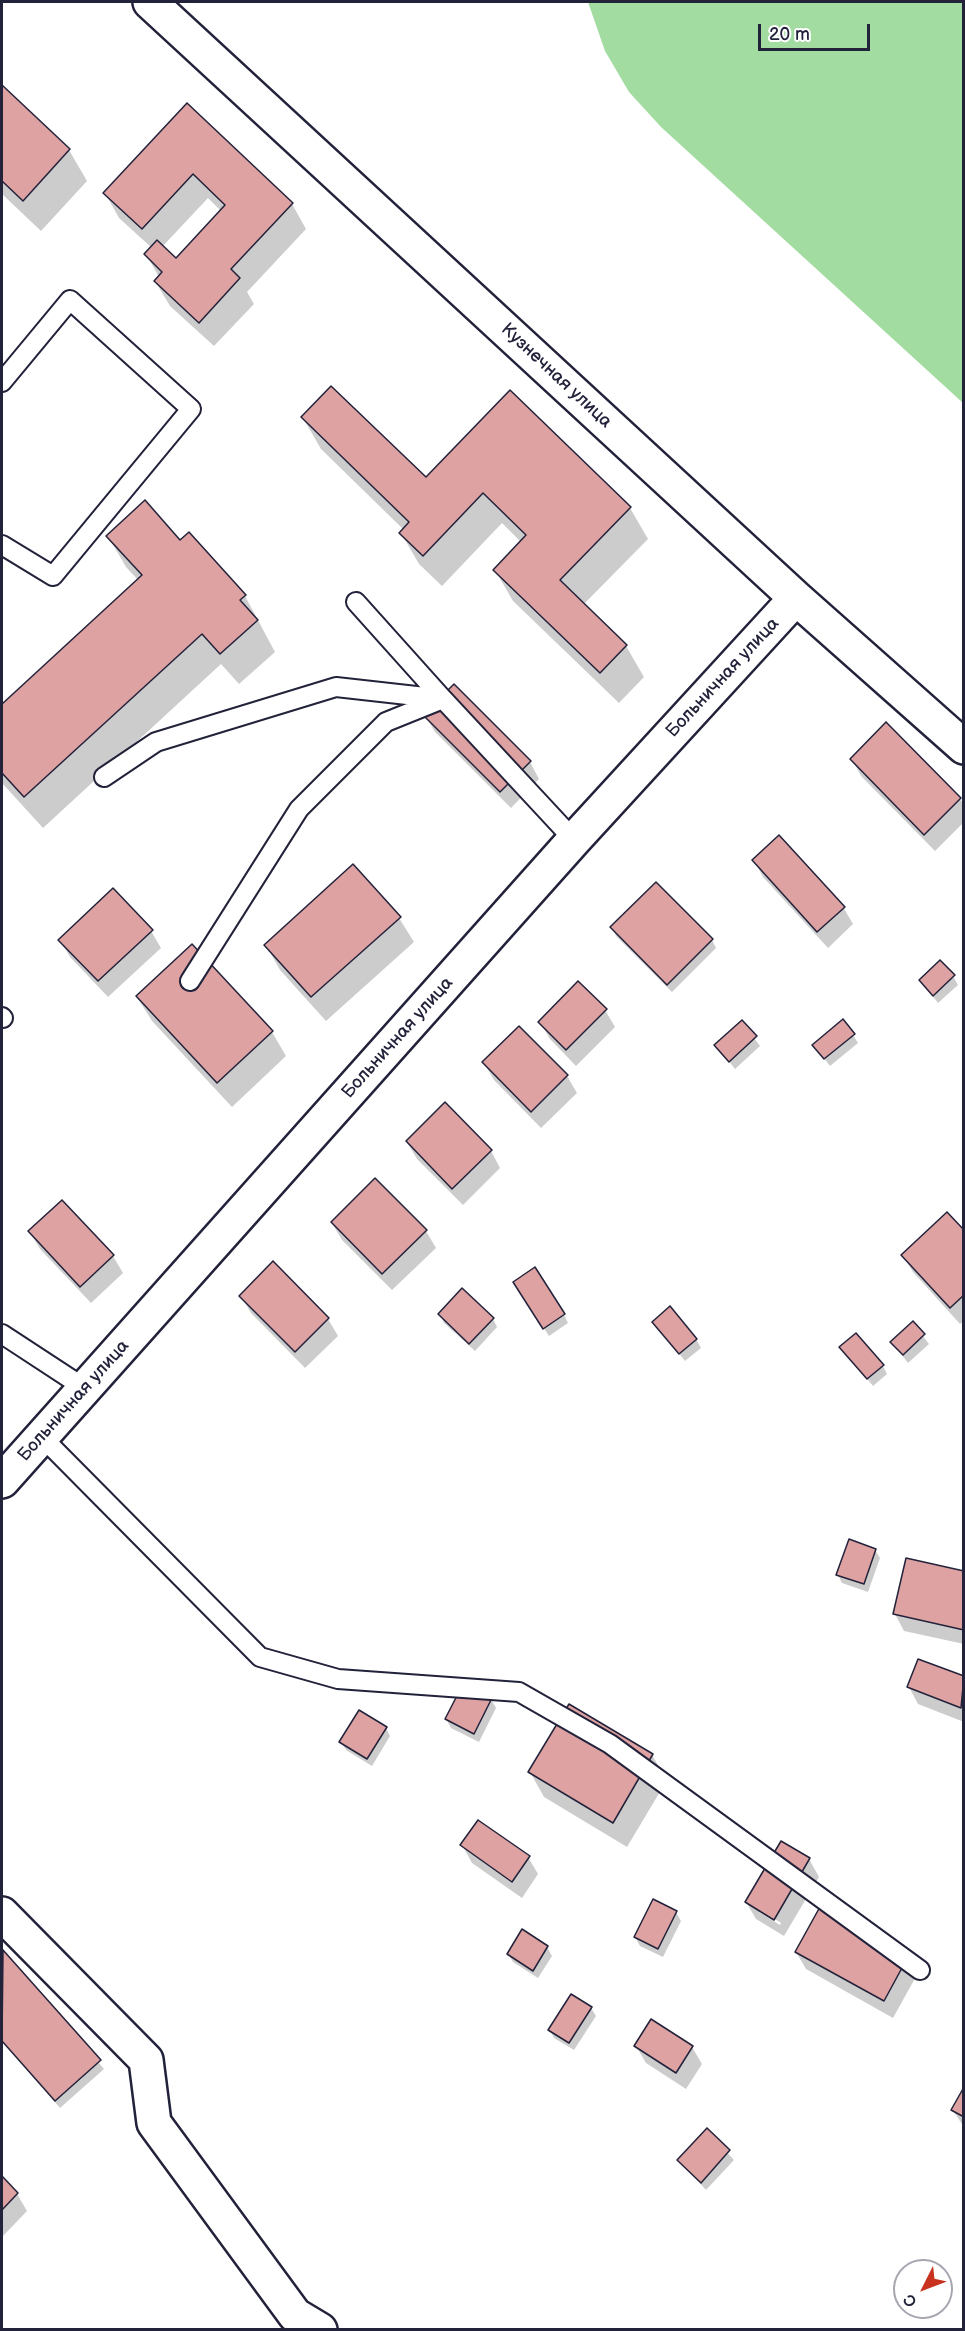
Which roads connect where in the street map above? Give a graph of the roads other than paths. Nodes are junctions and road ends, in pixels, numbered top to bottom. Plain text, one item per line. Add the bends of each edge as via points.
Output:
1 (150, 2) edge
2 (2, 382) edge
3 (2, 545) edge
4 (796, 598) junction
5 (356, 602) dead end
6 (443, 699) junction
7 (963, 747) edge
8 (104, 777) dead end
9 (574, 840) junction
10 (190, 981) dead end
11 (2, 1334) edge
12 (86, 1389) junction
13 (42, 1437) junction
14 (2, 1481) edge
15 (2, 1914) edge
16 (920, 1970) dead end
17 (320, 2330) edge

1 - 4 street, Кузнечная улица
2 - 3 lane via 70,300 191,409 53,576
4 - 7 street, Кузнечная улица
4 - 9 street, Больничная улица
5 - 6 lane
6 - 8 lane via 336,687 156,742
6 - 9 lane
6 - 10 lane via 386,722 299,809
9 - 12 street, Больничная улица
11 - 12 lane
12 - 13 street, Больничная улица
13 - 14 street, Больничная улица
13 - 16 lane via 260,1657 338,1679 519,1692 610,1744
15 - 17 street via 146,2060 154,2123 295,2314

